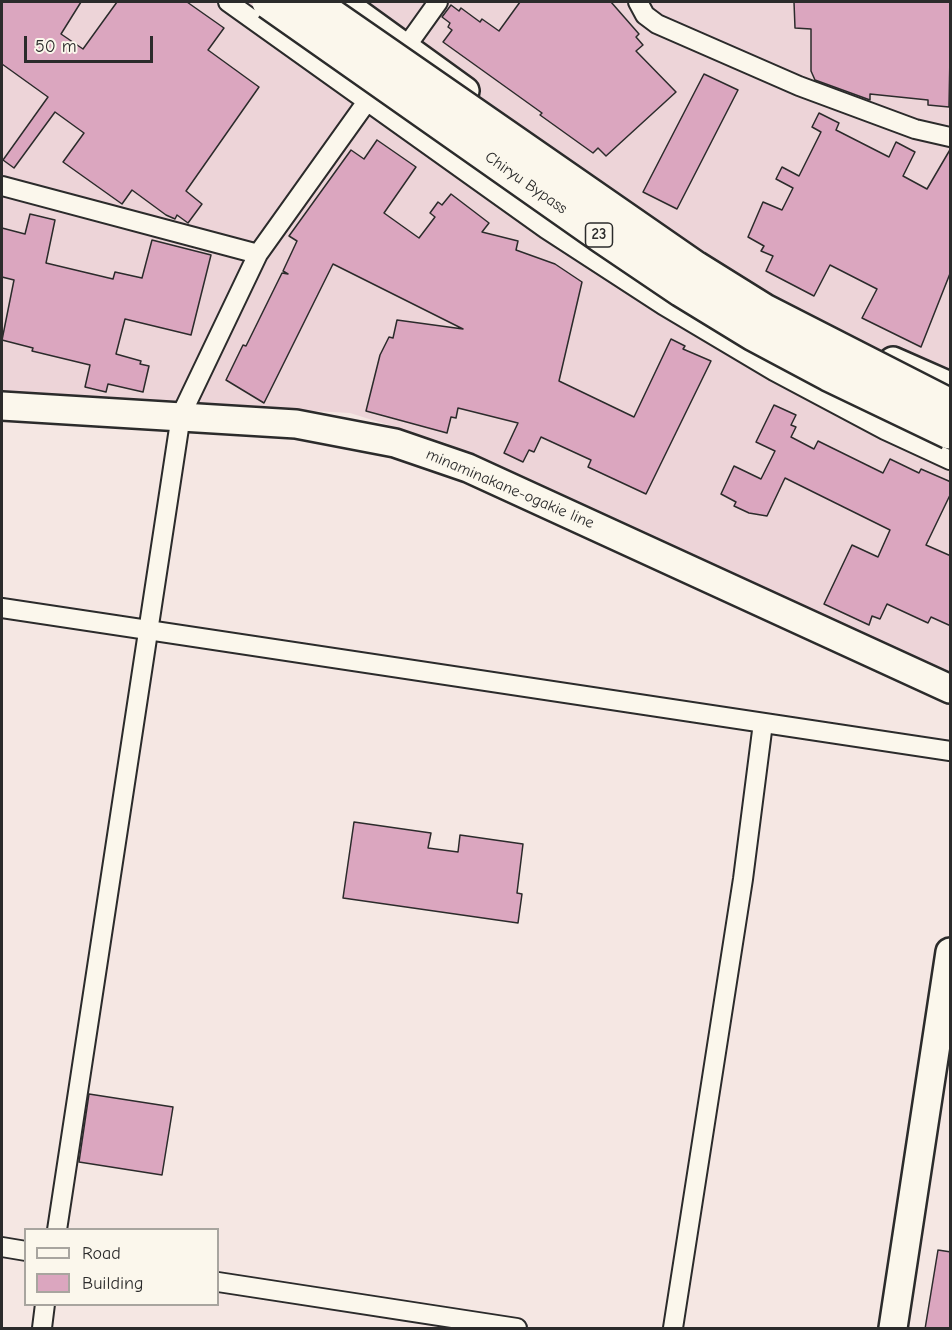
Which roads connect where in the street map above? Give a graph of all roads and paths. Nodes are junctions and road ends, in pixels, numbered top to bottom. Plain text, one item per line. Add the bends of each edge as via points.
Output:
1 (228, 2) edge
2 (270, 2) edge
3 (311, 2) edge
4 (342, 2) edge
5 (438, 2) edge
6 (638, 2) edge
7 (406, 46) junction
8 (366, 102) junction
9 (951, 137) edge
10 (2, 186) edge
11 (258, 254) junction
12 (951, 386) edge
13 (2, 406) edge
14 (951, 406) edge
15 (181, 415) junction
16 (951, 432) edge
17 (951, 460) edge
18 (2, 609) edge
19 (146, 630) junction
20 (951, 689) edge
21 (763, 723) junction
22 (951, 752) edge
23 (951, 952) edge
24 (57, 1228) edge
25 (2, 1247) edge
26 (24, 1251) edge
27 (219, 1282) edge
28 (45, 1306) edge
29 (42, 1329) edge
30 (517, 1329) edge
31 (673, 1329) edge
32 (893, 1329) edge

1 - 8 street
2 - 16 highway, Chiryu Bypass / 23, bridge via 682,290 829,374
3 - 14 highway, Chiryu Bypass / 23, bridge via 695,268 764,311
4 - 7 street
5 - 7 street
6 - 9 street via 645,15 657,24 788,81 915,129
7 - 8 street
7 - 12 street via 565,162 735,275 874,352
8 - 11 street
8 - 17 street via 546,229 663,305 885,430
10 - 11 street
11 - 15 street
13 - 15 street, minaminakane-ogakie line
15 - 19 street
15 - 20 street, minaminakane-ogakie line via 306,425 429,453
18 - 19 street
19 - 21 street
19 - 24 street
21 - 22 street
21 - 31 street via 740,902
23 - 32 street
25 - 26 street
27 - 30 street
28 - 29 street

